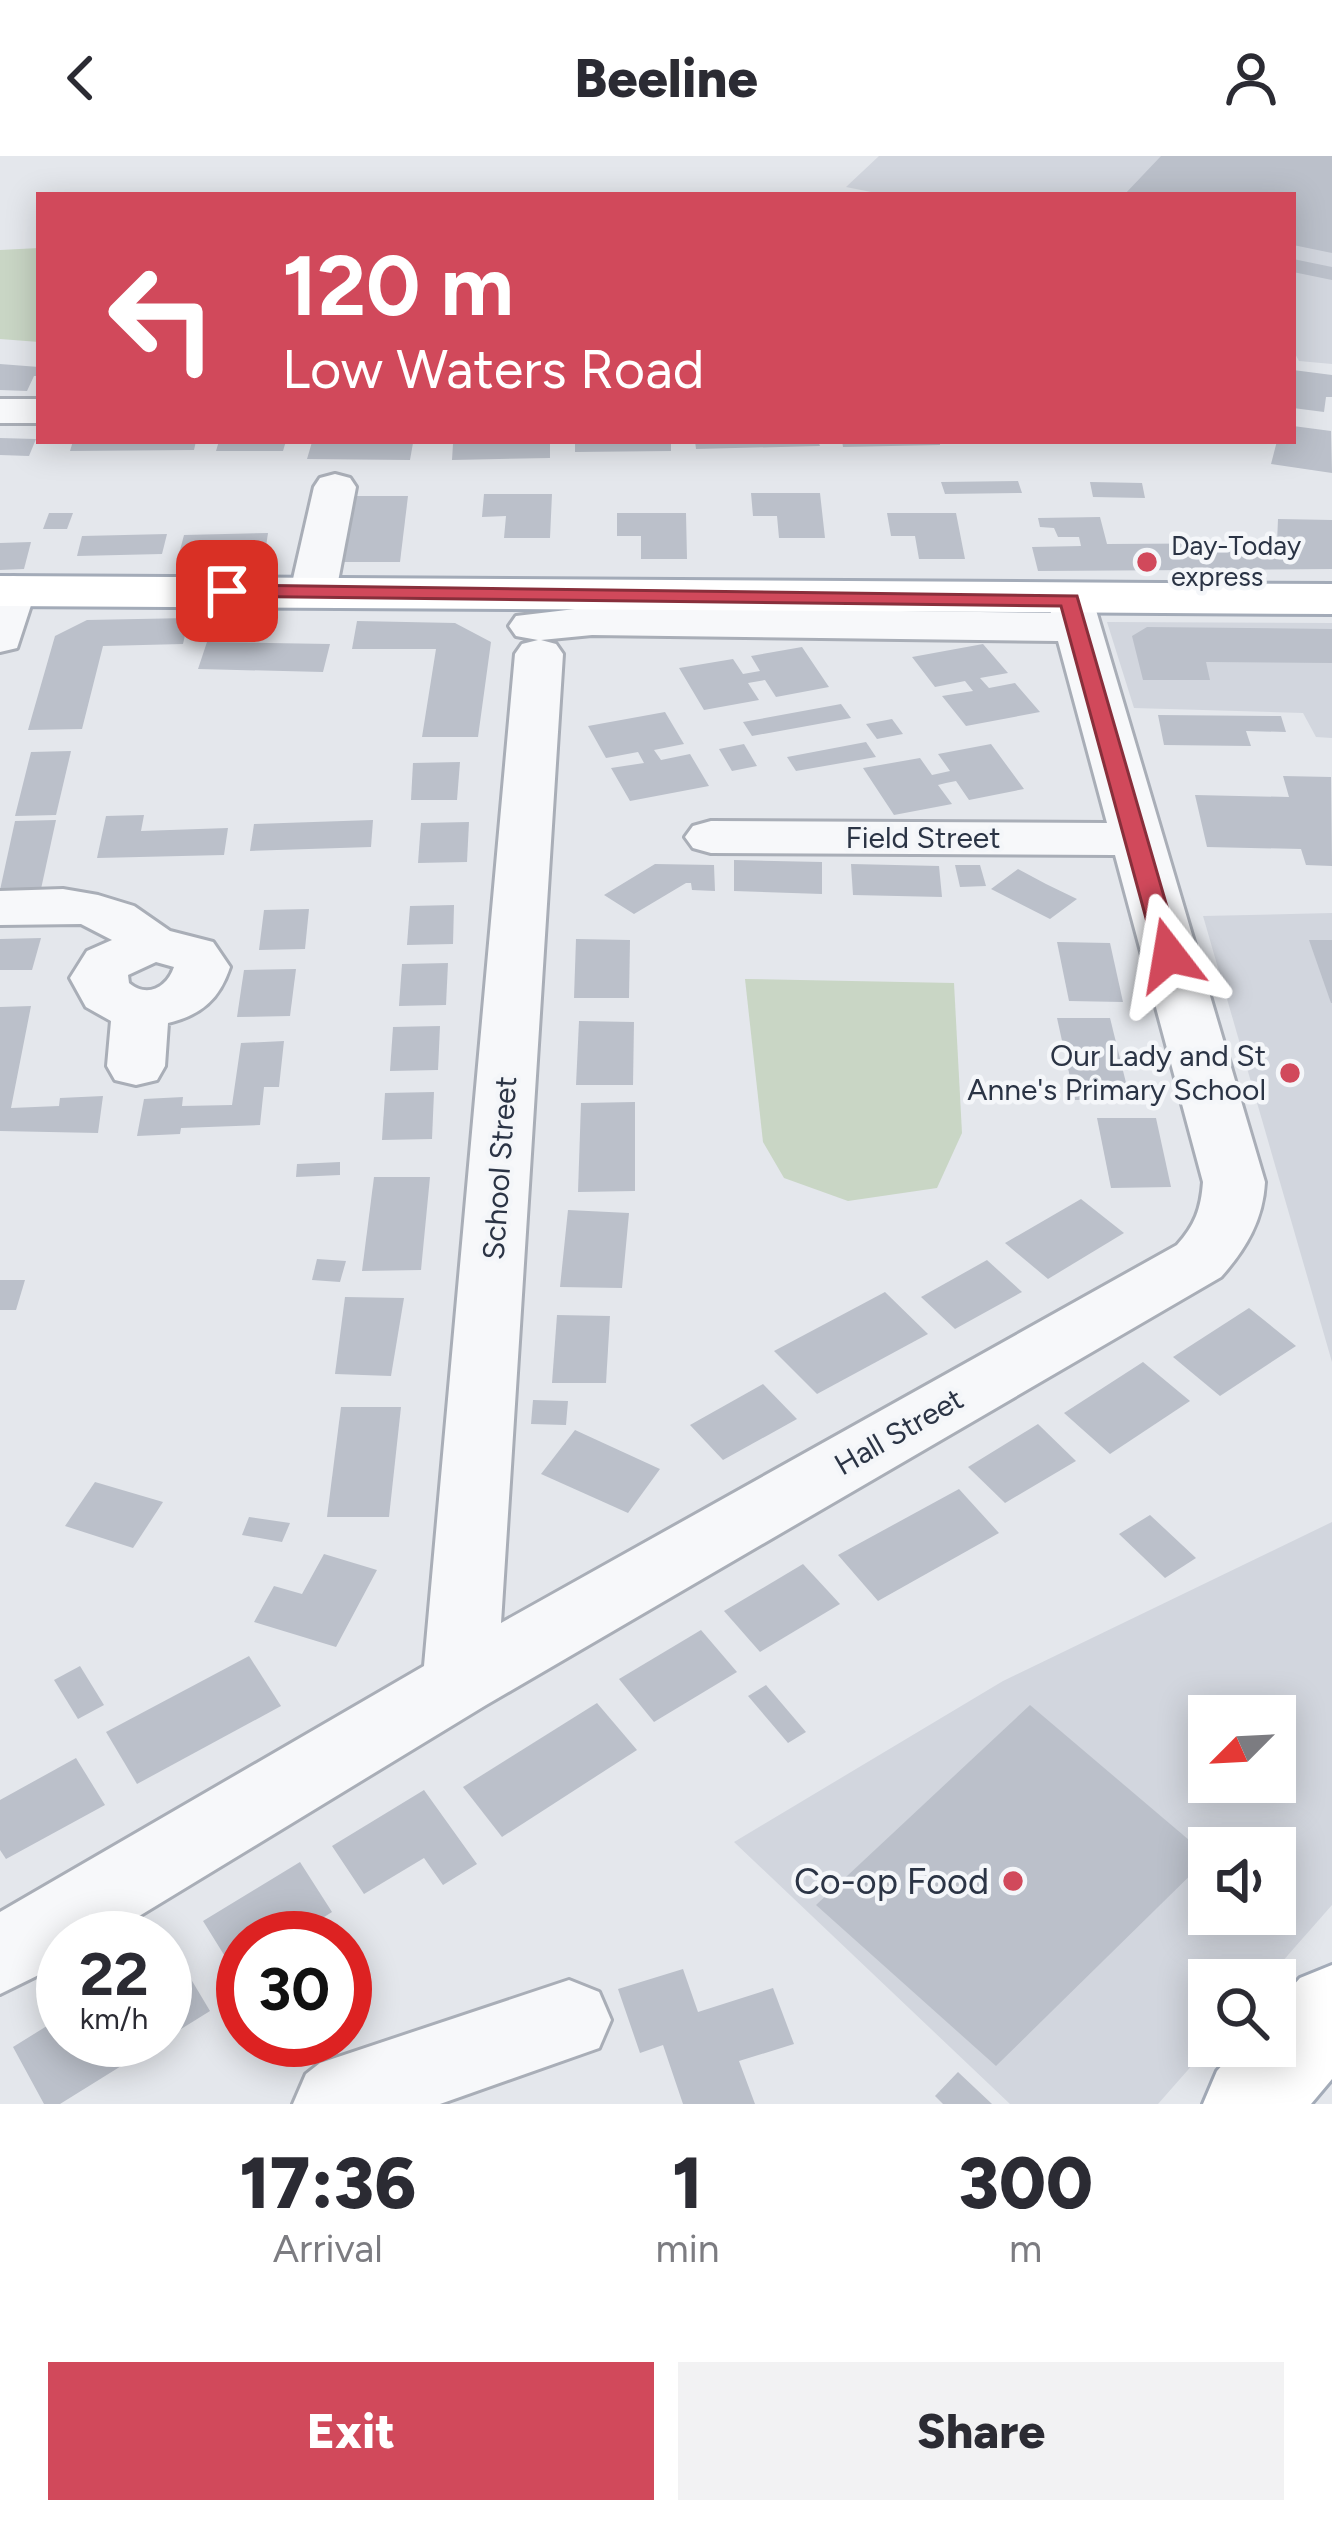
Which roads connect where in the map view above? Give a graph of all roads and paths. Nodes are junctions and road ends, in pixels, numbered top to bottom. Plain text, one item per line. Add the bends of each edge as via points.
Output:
1 (0, 411) edge
2 (36, 411) edge
3 (334, 487) dead end
4 (6, 591) edge
5 (313, 592) junction
6 (1332, 599) edge
7 (1072, 613) junction
8 (0, 638) edge
9 (711, 837) dead end
10 (1134, 839) junction
11 (0, 908) edge
12 (139, 1038) dead end
13 (460, 1683) junction
14 (0, 1956) edge
15 (569, 2020) dead end
16 (336, 2104) edge

1 - 2 street
3 - 5 street
4 - 5 main road
4 - 8 street
5 - 7 main road
6 - 7 main road
7 - 10 street, Hall Street
7 - 13 street, School Street via 613,622 536,640
9 - 10 street, Field Street
10 - 13 street, Hall Street via 1234,1181 1220,1239 1199,1261
11 - 12 street via 78,906 122,917 151,943 193,954 200,983 164,1007
13 - 14 street, Hall Street
15 - 16 street

